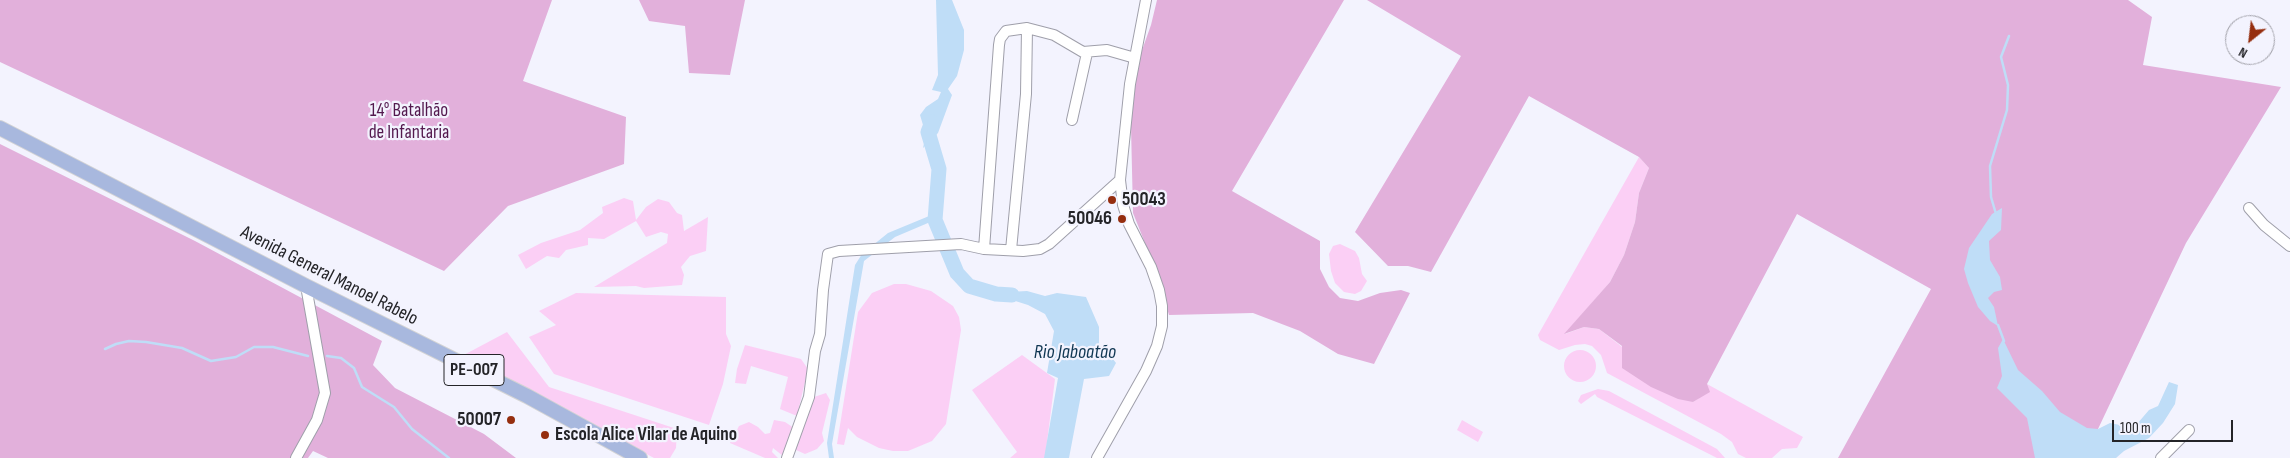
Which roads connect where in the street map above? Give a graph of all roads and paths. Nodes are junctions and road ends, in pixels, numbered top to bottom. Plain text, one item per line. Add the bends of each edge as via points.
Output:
1 (1146, 0) edge
2 (1027, 28) junction
3 (1087, 53) junction
4 (1135, 58) junction
5 (1072, 120) dead end
6 (0, 128) edge
7 (1120, 180) junction
8 (2249, 208) dead end
9 (2290, 246) edge
10 (984, 248) junction
11 (1011, 250) junction
12 (306, 286) junction
13 (2189, 430) dead end
14 (638, 457) edge
15 (296, 458) edge
16 (787, 458) edge
17 (1097, 458) edge
18 (2161, 458) edge

1 - 4 street
2 - 3 street via 1054,35
2 - 10 street via 1006,31 1000,39
2 - 11 street via 1026,94
3 - 4 street via 1108,50
3 - 5 street
4 - 7 street
6 - 12 main road, Avenida General Manoel Rabelo / PE-007
7 - 11 street via 1049,244 1032,251
7 - 17 street via 1129,224 1159,290 1162,326 1158,346 1146,371
8 - 9 street
10 - 11 street
10 - 16 street via 961,244 828,254 820,334 809,397
12 - 14 main road, Avenida General Manoel Rabelo / PE-007 via 527,396
12 - 15 street via 325,393 317,420
13 - 18 street

